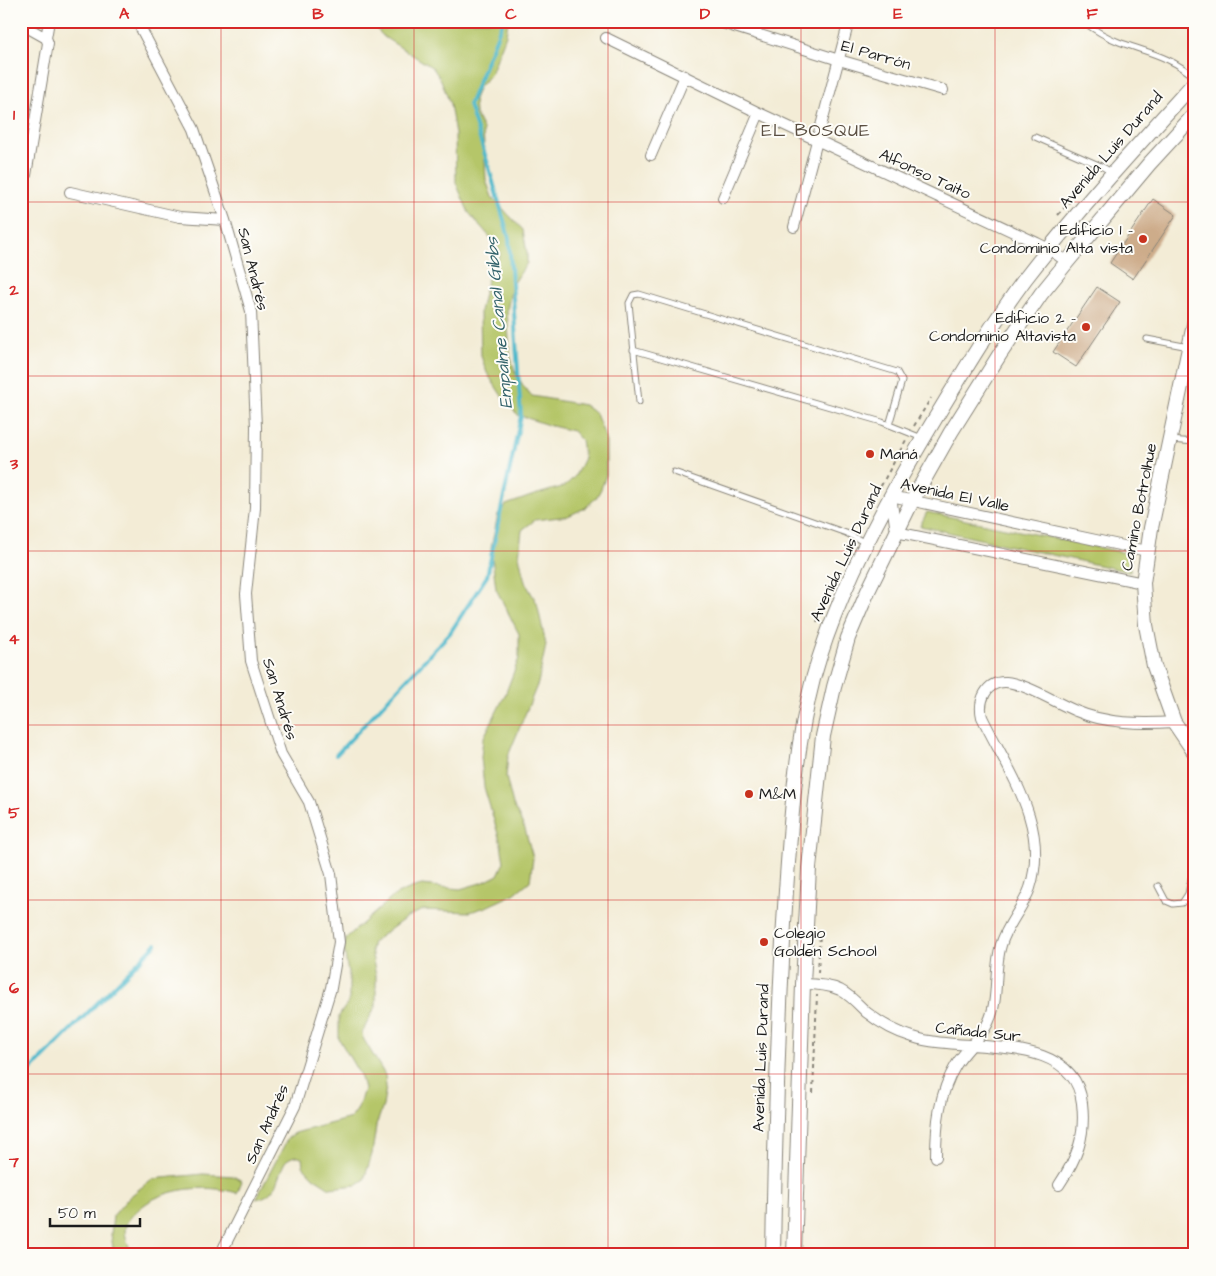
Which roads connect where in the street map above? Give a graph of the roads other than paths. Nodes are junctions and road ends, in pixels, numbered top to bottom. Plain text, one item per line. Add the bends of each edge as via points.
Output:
1 (49, 21) edge
2 (138, 21) edge
3 (716, 21) edge
4 (849, 21) edge
5 (1082, 21) edge
6 (21, 24) edge
7 (46, 38) junction
8 (606, 38) dead end
9 (839, 60) junction
10 (685, 76) junction
11 (1195, 78) edge
12 (1195, 82) edge
13 (943, 90) dead end
14 (759, 113) junction
15 (1195, 114) edge
16 (1035, 137) dead end
17 (818, 140) junction
18 (651, 155) dead end
19 (1113, 173) junction
20 (26, 175) dead end
21 (70, 192) dead end
22 (723, 198) dead end
23 (225, 220) junction
24 (794, 228) dead end
25 (1049, 249) junction
26 (1067, 262) junction
27 (1195, 320) edge
28 (1147, 339) dead end
29 (633, 350) junction
30 (1191, 355) edge
31 (638, 402) dead end
32 (890, 425) junction
33 (916, 436) junction
34 (1170, 440) junction
35 (1195, 442) edge
36 (674, 472) dead end
37 (891, 496) junction
38 (912, 501) junction
39 (896, 532) junction
40 (866, 544) junction
41 (1147, 551) junction
42 (1143, 583) junction
43 (1174, 722) junction
44 (1195, 753) edge
45 (1195, 859) edge
46 (1158, 886) dead end
47 (803, 984) junction
48 (972, 1044) junction
49 (936, 1157) dead end
50 (1059, 1185) dead end
51 (223, 1255) edge
52 (773, 1255) edge
53 (794, 1255) edge

1 - 7 street
2 - 23 street, San Andrés via 194,129
3 - 9 street, El Parrón
4 - 9 street
5 - 11 lane via 1116,41 1172,61
6 - 7 street
7 - 20 street via 48,43
8 - 10 street, Alfonso Taito
9 - 13 street, El Parrón
9 - 17 street
10 - 14 street, Alfonso Taito
10 - 18 street
12 - 19 street, Avenida Luis Durand
14 - 17 street, Alfonso Taito
14 - 22 street
15 - 26 street
16 - 19 lane
17 - 24 street
17 - 25 street, Alfonso Taito
19 - 25 street, Avenida Luis Durand
21 - 23 street via 180,217
23 - 51 street, San Andrés via 251,312 256,427 255,508 246,594 251,661 281,754 309,802 331,874 339,942 331,988 295,1106 224,1247
25 - 26 street, Alfonso Taito
25 - 33 street, Avenida Luis Durand
26 - 38 street via 1000,354
27 - 30 street, Camino Botrolhue
28 - 30 lane
29 - 31 lane
29 - 32 lane
29 - 32 lane via 629,303 633,295 639,294 898,372 902,381
30 - 34 street, Camino Botrolhue
32 - 33 lane
33 - 37 street, Avenida Luis Durand
34 - 35 lane
34 - 41 street, Camino Botrolhue
36 - 40 lane via 846,533
37 - 38 street, Avenida El Valle
37 - 39 street, Avenida El Valle
37 - 40 street, Avenida Luis Durand
38 - 39 street
38 - 41 street, Avenida El Valle
39 - 42 street
39 - 47 street via 851,630 828,711 814,814
40 - 52 street, Avenida Luis Durand via 820,656 800,749 783,934
41 - 42 street, Camino Botrolhue
42 - 43 street, Camino Botrolhue via 1146,625 1154,666
43 - 44 street, Camino Botrolhue
43 - 48 street via 1132,722 1095,717 1005,682 994,685 985,693 981,704 982,717 1027,807 1034,836 1034,863 1027,897 1000,948 991,1016
45 - 46 lane via 1188,894 1182,903 1166,901
47 - 48 street, Cañada Sur via 840,990 879,1021 906,1035 942,1044
47 - 53 street
48 - 49 street via 956,1065 943,1094
48 - 50 street, Cañada Sur via 1019,1050 1049,1059 1064,1067 1075,1080 1083,1107 1082,1138 1076,1158

